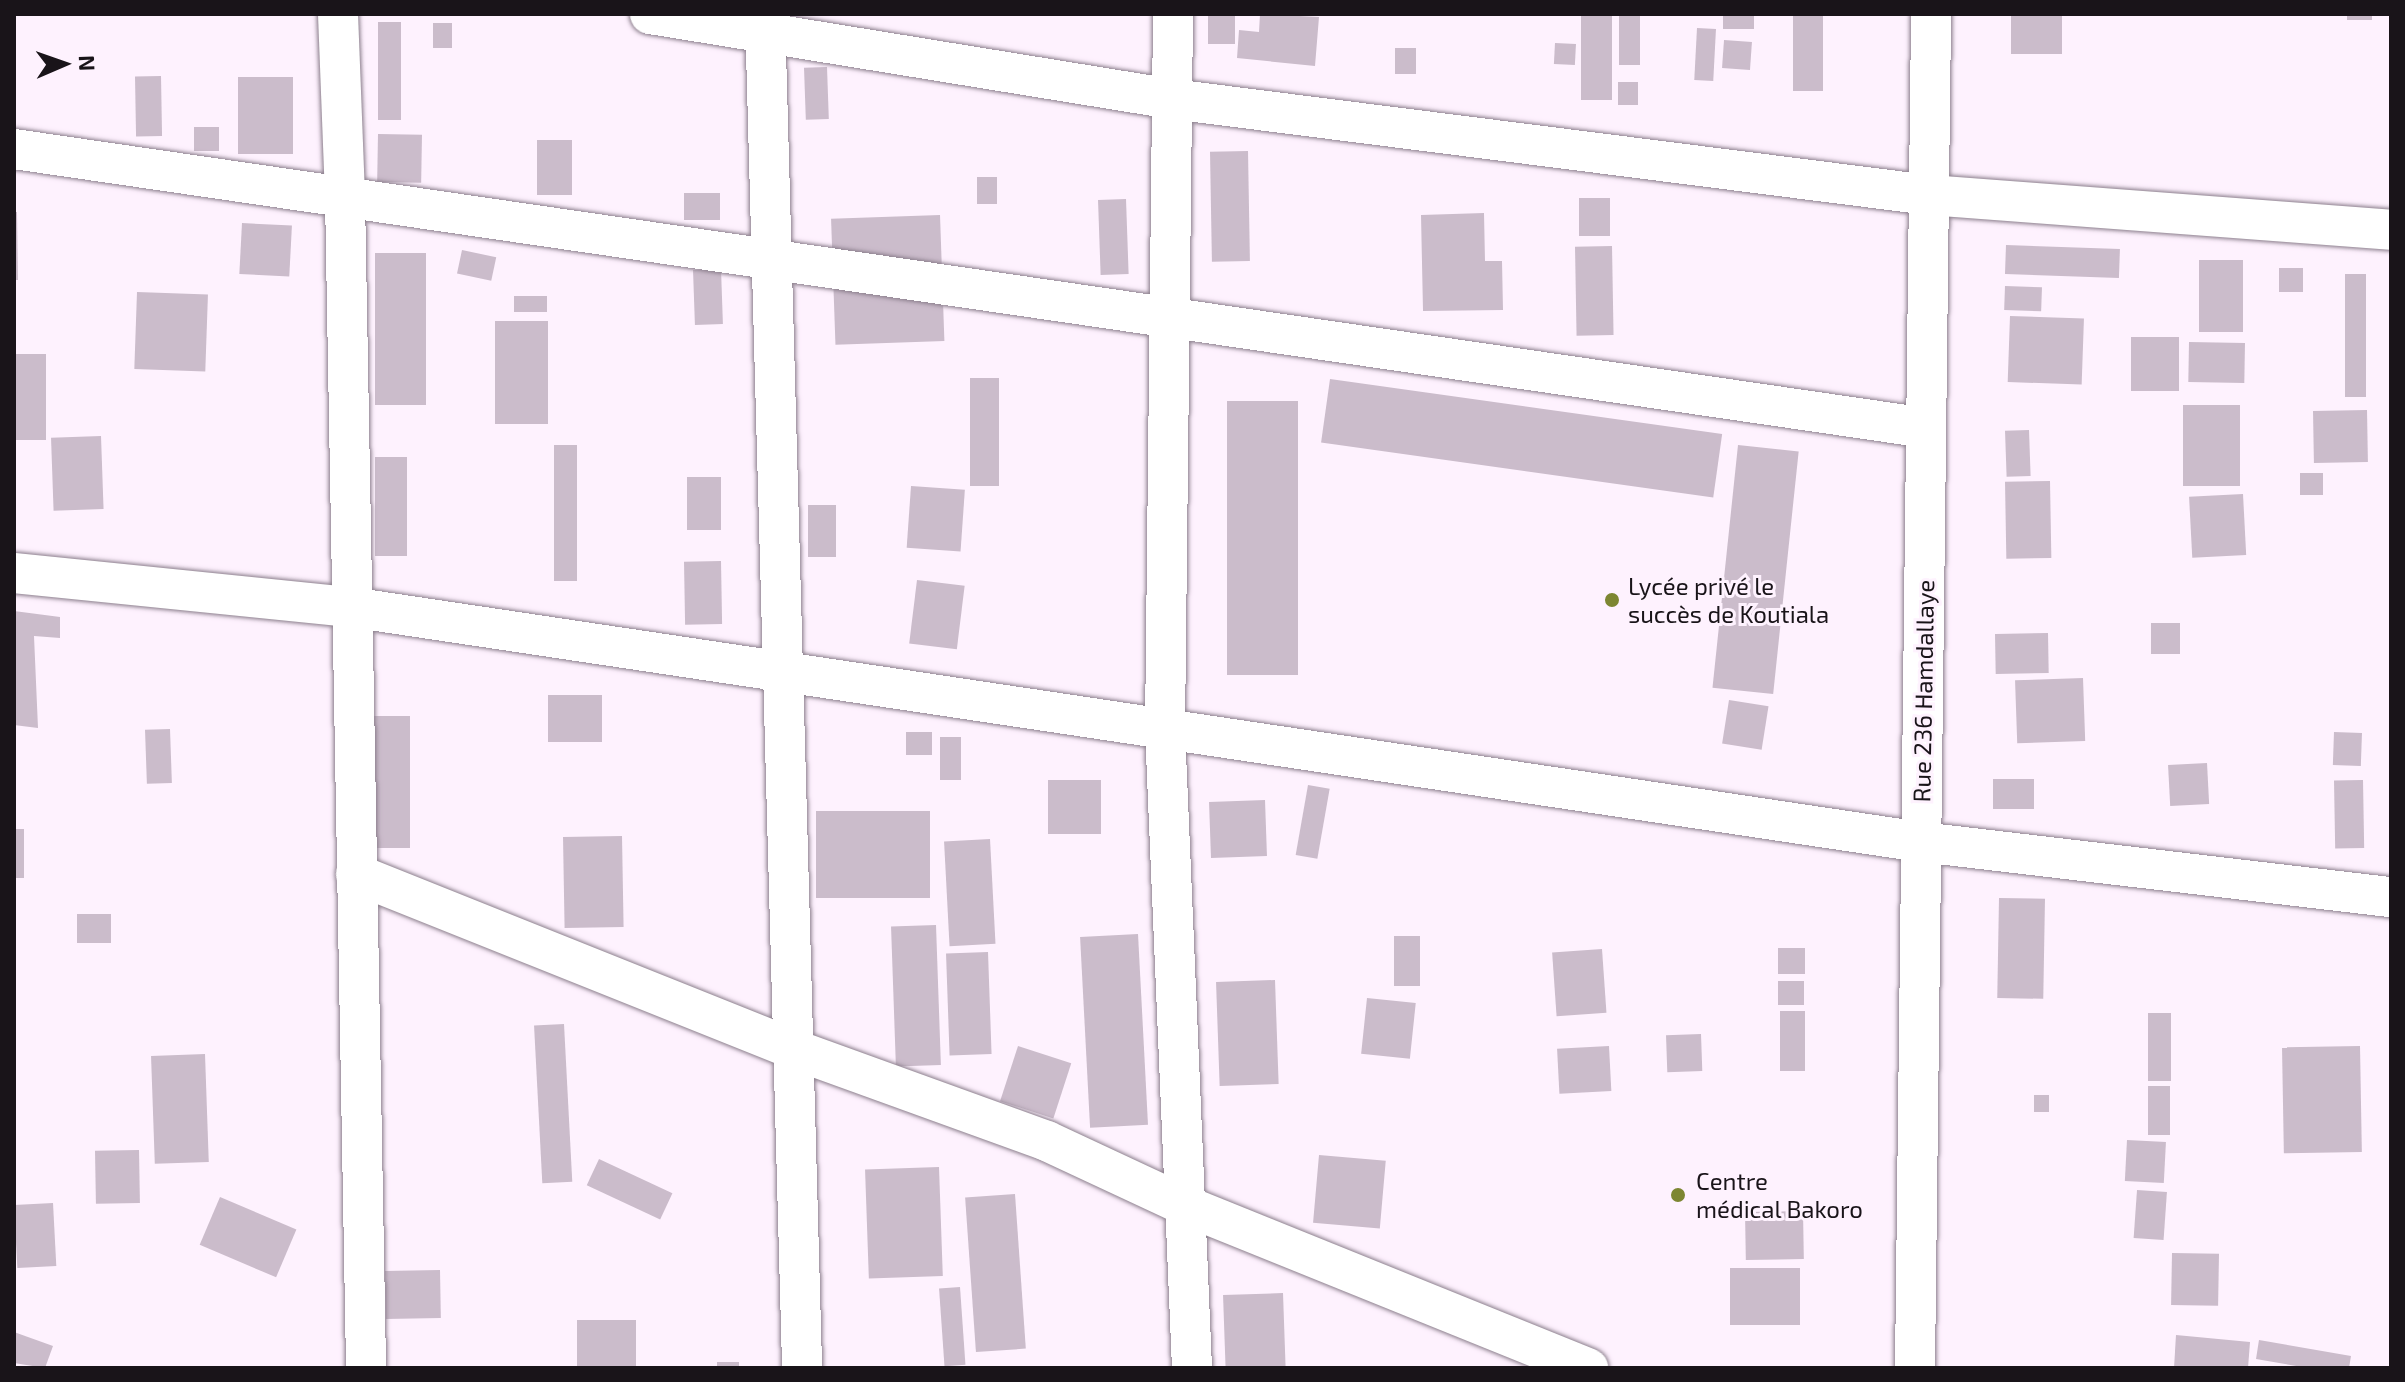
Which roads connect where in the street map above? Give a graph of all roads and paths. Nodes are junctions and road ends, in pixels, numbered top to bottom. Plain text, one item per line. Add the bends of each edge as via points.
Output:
1 (338, 14) edge
2 (650, 14) edge
3 (1173, 14) edge
4 (1931, 14) edge
5 (765, 24) edge
6 (1172, 99) junction
7 (14, 149) edge
8 (1929, 195) junction
9 (345, 197) junction
10 (2391, 230) edge
11 (771, 260) junction
12 (1170, 318) junction
13 (1926, 428) junction
14 (14, 573) edge
15 (350, 607) junction
16 (782, 673) junction
17 (1165, 729) junction
18 (1921, 842) junction
19 (356, 874) junction
20 (2391, 897) edge
21 (793, 1049) junction
22 (1184, 1205) junction
23 (366, 1368) edge
24 (802, 1368) edge
25 (1192, 1368) edge
26 (1588, 1368) edge
27 (1915, 1368) edge

1 - 9 street
2 - 5 street
3 - 6 street
4 - 8 street, Rue 236 Hamdallaye
5 - 6 street
5 - 11 street
6 - 8 street
6 - 12 street
7 - 9 street
8 - 10 street
8 - 13 street, Rue 236 Hamdallaye
9 - 11 street
9 - 15 street
11 - 12 street
11 - 16 street
12 - 13 street
12 - 17 street
13 - 18 street, Rue 236 Hamdallaye
14 - 15 street
15 - 16 street
15 - 19 street
16 - 17 street
16 - 21 street
17 - 18 street
17 - 22 street
18 - 20 street
18 - 27 street, Rue 236 Hamdallaye
19 - 21 street
19 - 23 street
21 - 22 street via 1047,1141
21 - 24 street
22 - 25 street
22 - 26 street

